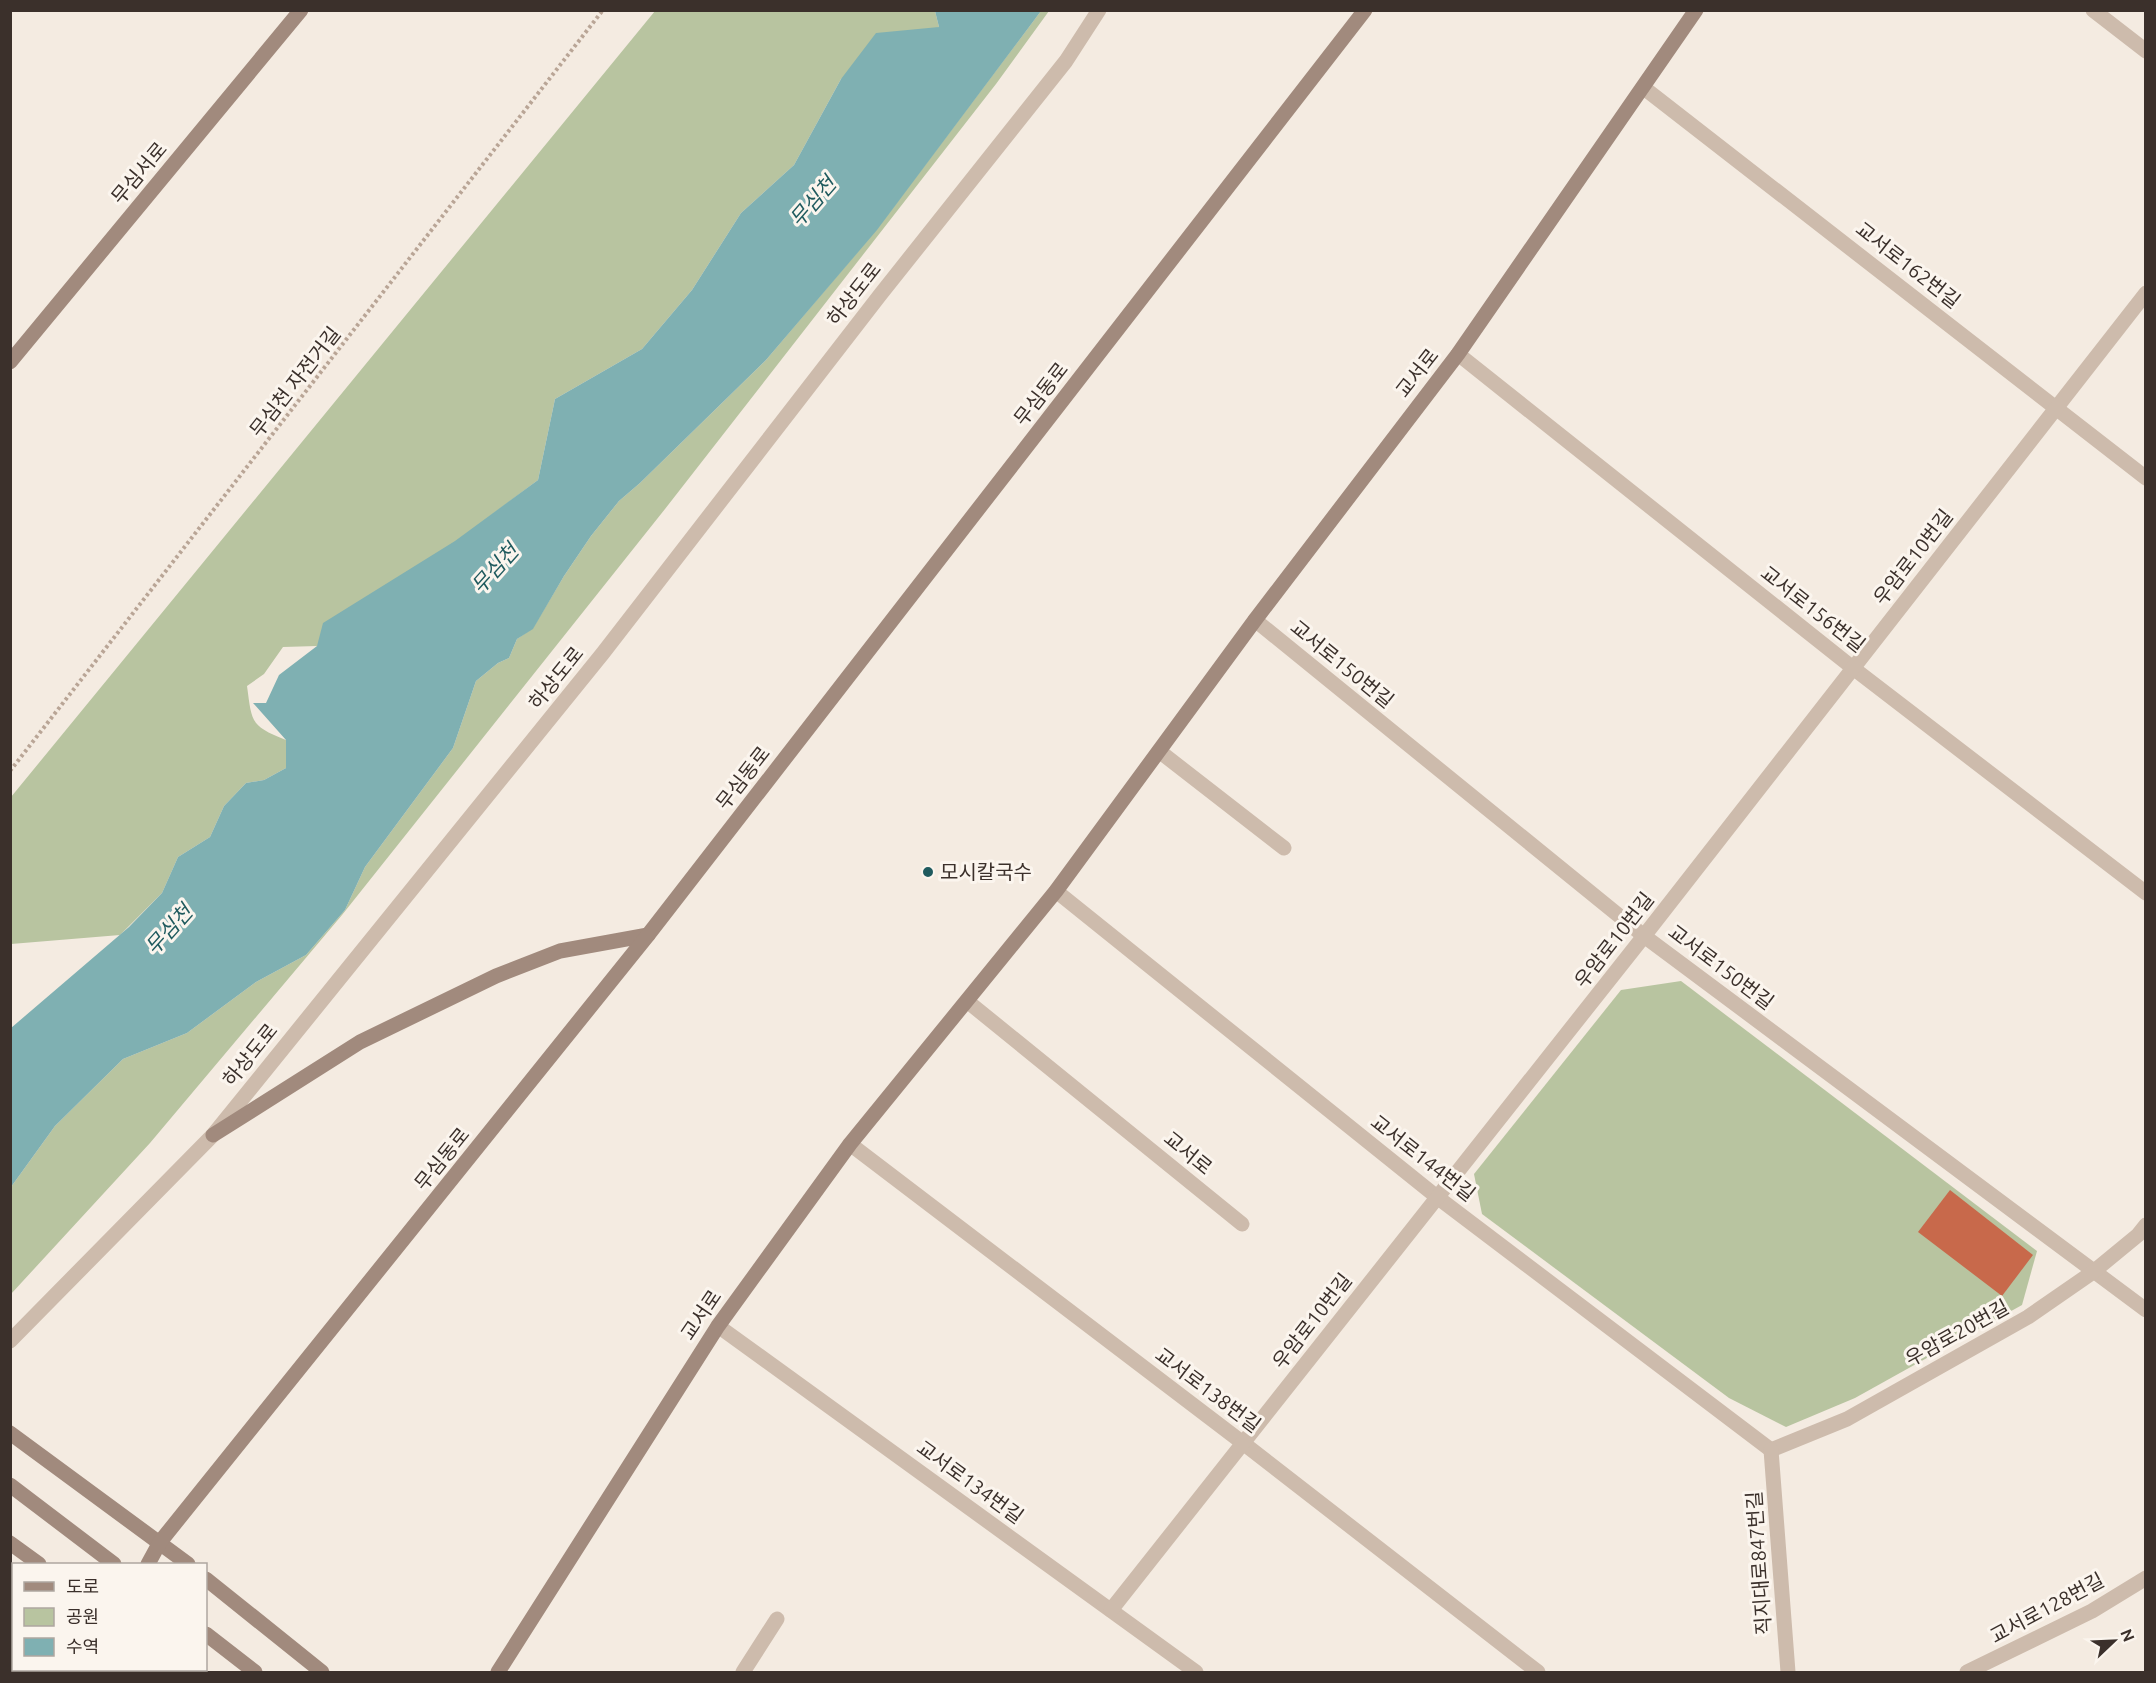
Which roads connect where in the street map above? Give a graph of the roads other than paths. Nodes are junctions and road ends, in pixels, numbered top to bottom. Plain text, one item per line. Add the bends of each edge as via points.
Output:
1 (301, 10) edge
2 (1099, 10) edge
3 (1365, 10) edge
4 (1696, 10) edge
5 (2093, 10) edge
6 (2145, 51) edge
7 (1644, 88) junction
8 (2145, 293) edge
9 (1458, 354) junction
10 (10, 362) edge
11 (2056, 407) junction
12 (2145, 478) edge
13 (1255, 620) junction
14 (1853, 668) junction
15 (1159, 751) junction
16 (1284, 848) dead end
17 (1056, 891) junction
18 (2145, 893) edge
19 (648, 935) junction
20 (1644, 936) junction
21 (967, 1001) junction
22 (213, 1135) junction
23 (850, 1144) junction
24 (1437, 1197) junction
25 (1242, 1224) dead end
26 (2145, 1225) edge
27 (2093, 1272) junction
28 (2145, 1310) edge
29 (718, 1326) junction
30 (10, 1341) edge
31 (10, 1432) edge
32 (1243, 1443) junction
33 (1771, 1450) junction
34 (10, 1485) edge
35 (10, 1542) edge
36 (160, 1542) junction
37 (36, 1562) edge
38 (113, 1563) edge
39 (149, 1563) edge
40 (187, 1563) edge
41 (2145, 1578) edge
42 (207, 1580) edge
43 (1111, 1610) junction
44 (777, 1619) dead end
45 (207, 1635) edge
46 (255, 1672) edge
47 (322, 1672) edge
48 (498, 1672) edge
49 (743, 1672) edge
50 (1196, 1672) edge
51 (1538, 1672) edge
52 (1788, 1672) edge
53 (1967, 1672) edge

1 - 10 street, 무심서로
2 - 22 street, 하상도로 via 1066,61 603,653
3 - 19 street, 무심동로
4 - 7 street, 교서로
5 - 6 street
7 - 9 street, 교서로
7 - 11 street, 교서로162번길
8 - 11 street, 우암로10번길
9 - 13 street, 교서로
9 - 14 street, 교서로156번길
11 - 12 street, 교서로162번길
11 - 14 street, 우암로10번길
13 - 15 street, 교서로
13 - 20 street, 교서로150번길
14 - 18 street, 교서로156번길
14 - 20 street, 우암로10번길
15 - 16 street
15 - 17 street, 교서로
17 - 21 street, 교서로
17 - 24 street, 교서로144번길
19 - 22 street via 560,951 496,976 360,1042
19 - 36 street, 무심동로
20 - 24 street, 우암로10번길
20 - 27 street, 교서로150번길
21 - 23 street, 교서로
21 - 25 street, 교서로
22 - 30 street, 하상도로
23 - 29 street, 교서로
23 - 32 street, 교서로138번길
24 - 32 street, 우암로10번길
24 - 33 street, 교서로144번길
26 - 27 street, 우암로20번길
27 - 28 street, 교서로150번길
27 - 33 street, 우암로20번길 via 2028,1317 1847,1419
29 - 43 street, 교서로134번길
29 - 48 street, 교서로
31 - 36 street
32 - 43 street, 우암로10번길
32 - 51 street, 교서로138번길
33 - 52 street, 직지대로847번길
34 - 38 street
35 - 37 street
36 - 39 street, 무심동로
36 - 40 street
41 - 53 street, 교서로128번길 via 2091,1611
42 - 47 street
43 - 50 street, 교서로134번길
44 - 49 street
45 - 46 street

